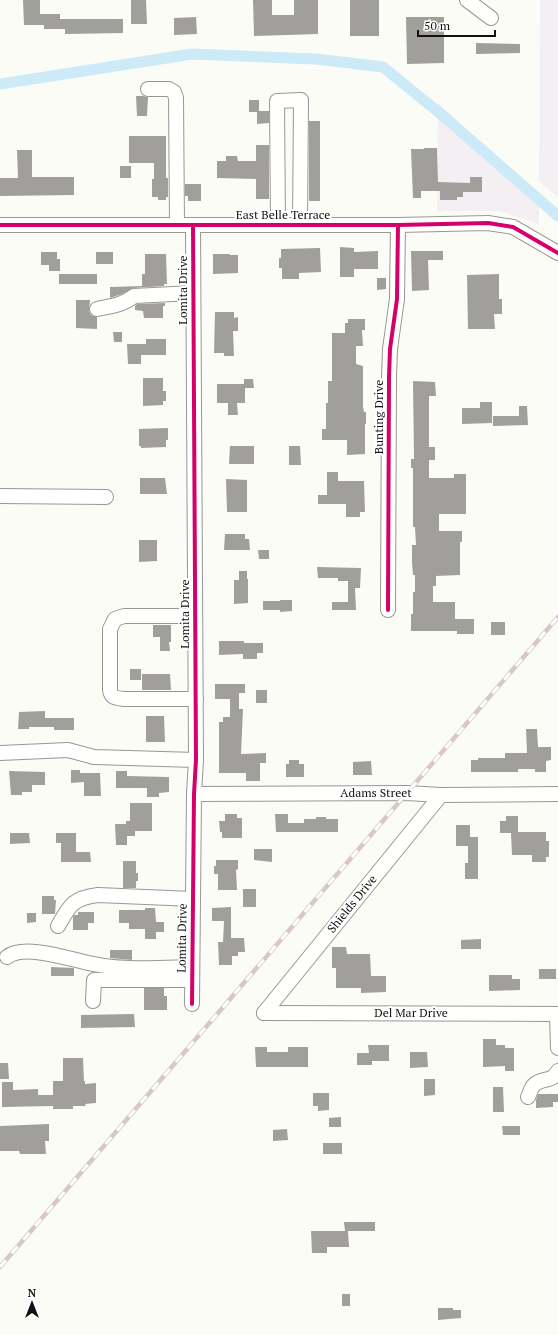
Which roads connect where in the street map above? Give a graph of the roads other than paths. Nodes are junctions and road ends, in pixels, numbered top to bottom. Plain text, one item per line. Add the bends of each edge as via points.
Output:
1 (467, 0) edge
2 (491, 18) dead end
3 (148, 89) dead end
4 (278, 144) junction
5 (301, 144) junction
6 (0, 225) edge
7 (177, 225) junction
8 (193, 225) junction
9 (278, 225) junction
10 (300, 225) junction
11 (398, 225) junction
12 (558, 254) edge
13 (193, 293) junction
14 (97, 309) dead end
15 (0, 496) edge
16 (106, 497) dead end
17 (388, 610) dead end
18 (195, 616) junction
19 (196, 699) junction
20 (0, 753) edge
21 (196, 760) junction
22 (194, 794) junction
23 (558, 794) edge
24 (441, 795) junction
25 (193, 899) junction
26 (58, 926) dead end
27 (7, 957) dead end
28 (192, 974) junction
29 (93, 1001) dead end
30 (192, 1004) dead end
31 (264, 1013) joint
32 (558, 1014) edge
33 (558, 1048) edge
34 (558, 1071) edge
35 (528, 1097) dead end

1 - 2 street
3 - 7 street via 169,89 174,92 176,98
4 - 5 street
4 - 5 street via 277,101 300,100
4 - 9 street
5 - 10 street
6 - 7 street, East Belle Terrace
7 - 8 street, East Belle Terrace
8 - 9 street, East Belle Terrace
8 - 13 street, Lomita Drive
9 - 10 street, East Belle Terrace
10 - 11 street, East Belle Terrace
11 - 12 street, East Belle Terrace via 500,224 513,227
11 - 17 street, Bunting Drive via 398,299 390,349 389,377
13 - 14 street via 141,294 119,305
13 - 18 street, Lomita Drive
15 - 16 street
18 - 19 street, Lomita Drive
18 - 19 street via 124,616 115,619 110,629 110,690 114,698
19 - 21 street, Lomita Drive
20 - 21 street via 68,750 94,757
21 - 22 street, Lomita Drive
22 - 24 street, Adams Street
22 - 25 street, Lomita Drive
23 - 24 street, Adams Street
24 - 31 street, Shields Drive
25 - 26 street via 98,895 86,897 68,908
25 - 28 street, Lomita Drive
27 - 28 street via 10,954 37,952 111,967
28 - 29 street via 94,980
28 - 30 street, Lomita Drive
31 - 32 street, Del Mar Drive
32 - 33 street
34 - 35 street via 552,1079 539,1081 533,1086

